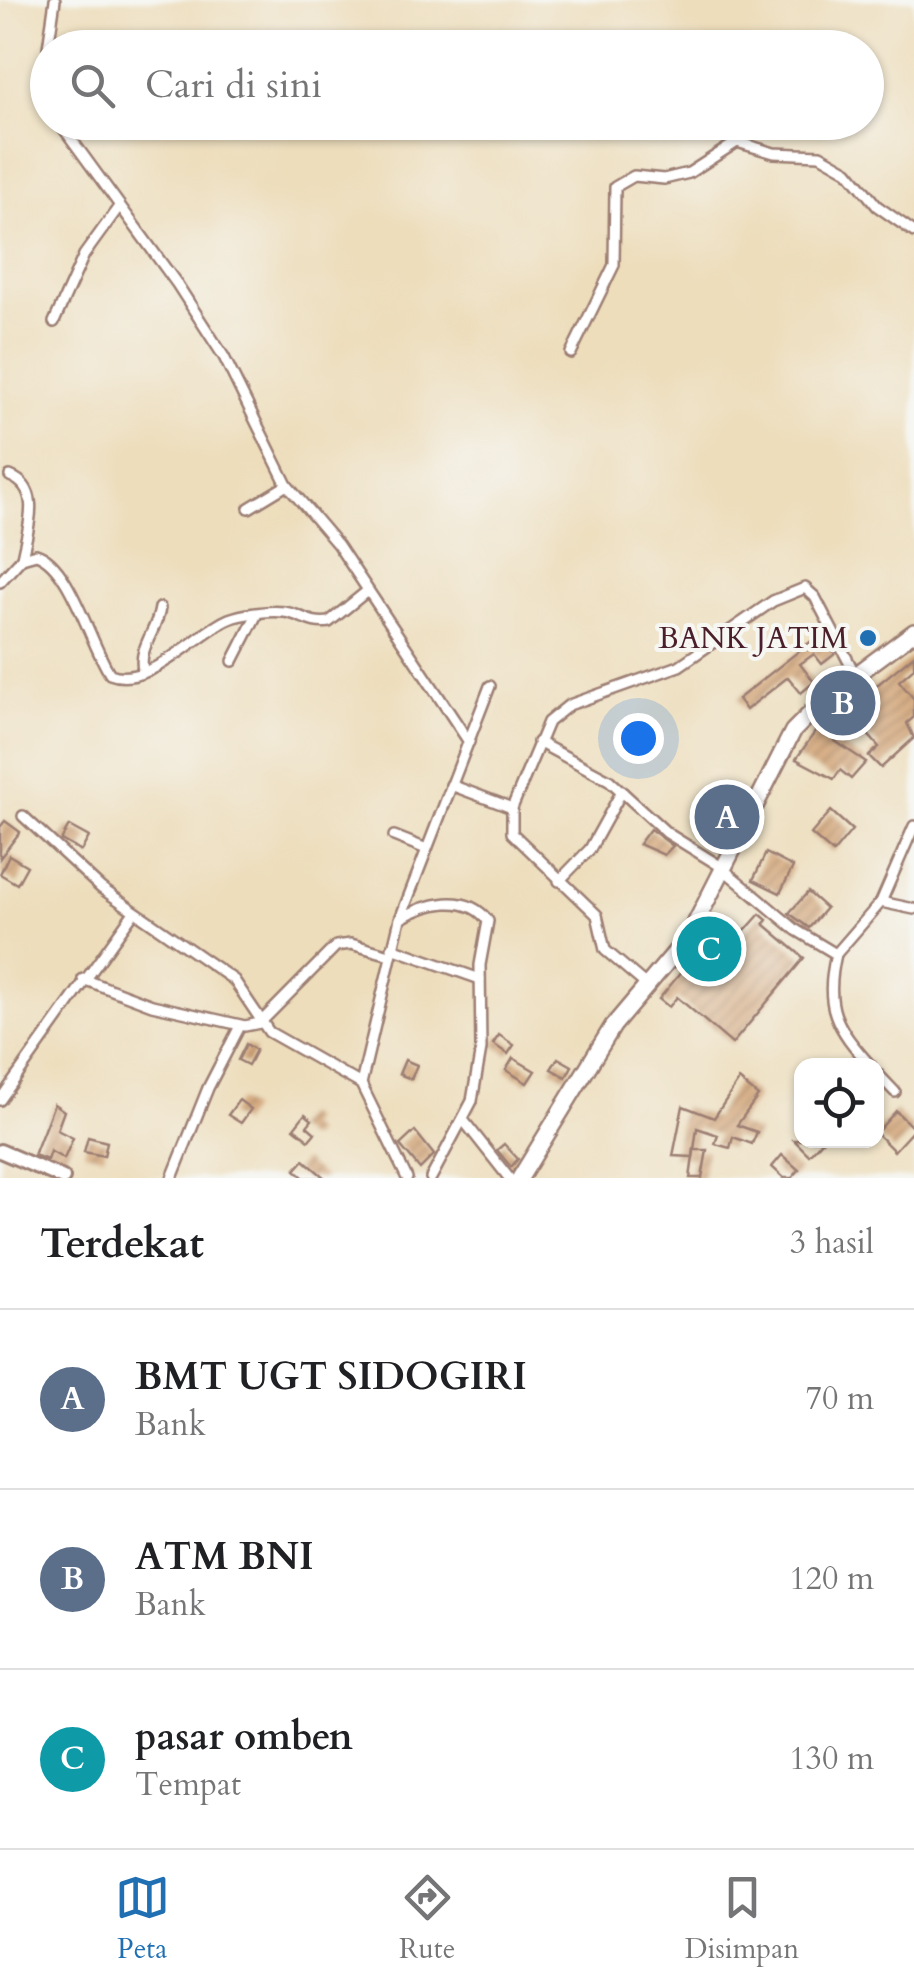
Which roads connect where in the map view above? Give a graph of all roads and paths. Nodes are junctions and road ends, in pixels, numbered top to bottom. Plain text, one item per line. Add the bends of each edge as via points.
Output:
1 (54, 0) edge
2 (50, 30) edge
3 (71, 140) edge
4 (118, 208) junction
5 (914, 232) edge
6 (54, 322) dead end
7 (572, 353) dead end
8 (10, 476) dead end
9 (288, 485) junction
10 (249, 508) dead end
11 (22, 558) junction
12 (0, 582) edge
13 (366, 592) junction
14 (160, 608) dead end
15 (256, 616) junction
16 (914, 632) edge
17 (233, 661) dead end
18 (143, 670) junction
19 (856, 674) junction
20 (490, 686) dead end
21 (468, 742) junction
22 (538, 742) junction
23 (451, 786) junction
24 (622, 790) junction
25 (512, 808) junction
26 (23, 816) dead end
27 (914, 826) edge
28 (394, 836) dead end
29 (424, 848) junction
30 (724, 870) junction
31 (559, 881) junction
32 (881, 902) junction
33 (914, 908) edge
34 (134, 912) junction
35 (400, 919) junction
36 (391, 952) junction
37 (836, 954) junction
38 (83, 979) junction
39 (480, 979) junction
40 (646, 984) junction
41 (260, 1023) junction
42 (240, 1026) junction
43 (864, 1058) edge
44 (884, 1080) edge
45 (361, 1084) junction
46 (895, 1092) dead end
47 (0, 1100) edge
48 (464, 1121) junction
49 (2, 1158) edge
50 (63, 1178) edge
51 (172, 1178) edge
52 (407, 1178) edge
53 (431, 1178) edge
54 (509, 1178) edge
55 (520, 1178) edge

1 - 2 street
3 - 4 street
4 - 6 street via 84,254
4 - 9 street via 224,357
5 - 7 street via 878,206 848,171 812,152 774,153 737,142 689,173 634,176 611,196 614,265
8 - 11 street via 31,495
9 - 10 street
9 - 13 street via 338,545
11 - 12 street
11 - 18 street via 42,555 60,574 110,674
13 - 15 street via 329,622 284,612
13 - 21 street
14 - 18 street via 141,654
15 - 17 street
15 - 18 street via 230,619
16 - 19 main road
19 - 22 street via 805,588 764,607 680,666 569,705 548,722
19 - 30 main road via 792,730
20 - 21 street
21 - 23 street
22 - 24 street
22 - 25 street
23 - 25 street
23 - 29 street
24 - 30 street via 666,833
24 - 31 street via 590,848
25 - 31 street via 512,833
26 - 34 street
27 - 32 street
28 - 29 street
29 - 35 street
30 - 37 street
30 - 40 main road via 689,936
31 - 40 street via 597,915 605,950
32 - 33 street
32 - 37 street
34 - 38 street
34 - 41 street via 234,980
35 - 36 street
35 - 39 street via 441,902 487,917
36 - 39 street
36 - 41 street via 336,946
36 - 45 street
37 - 43 street via 828,988 832,1008
38 - 42 street via 116,995
38 - 47 street
39 - 48 street via 481,1049
40 - 55 main road
41 - 42 street
41 - 45 street
42 - 51 street
44 - 46 street
45 - 52 street
48 - 53 street
48 - 54 street
49 - 50 street

